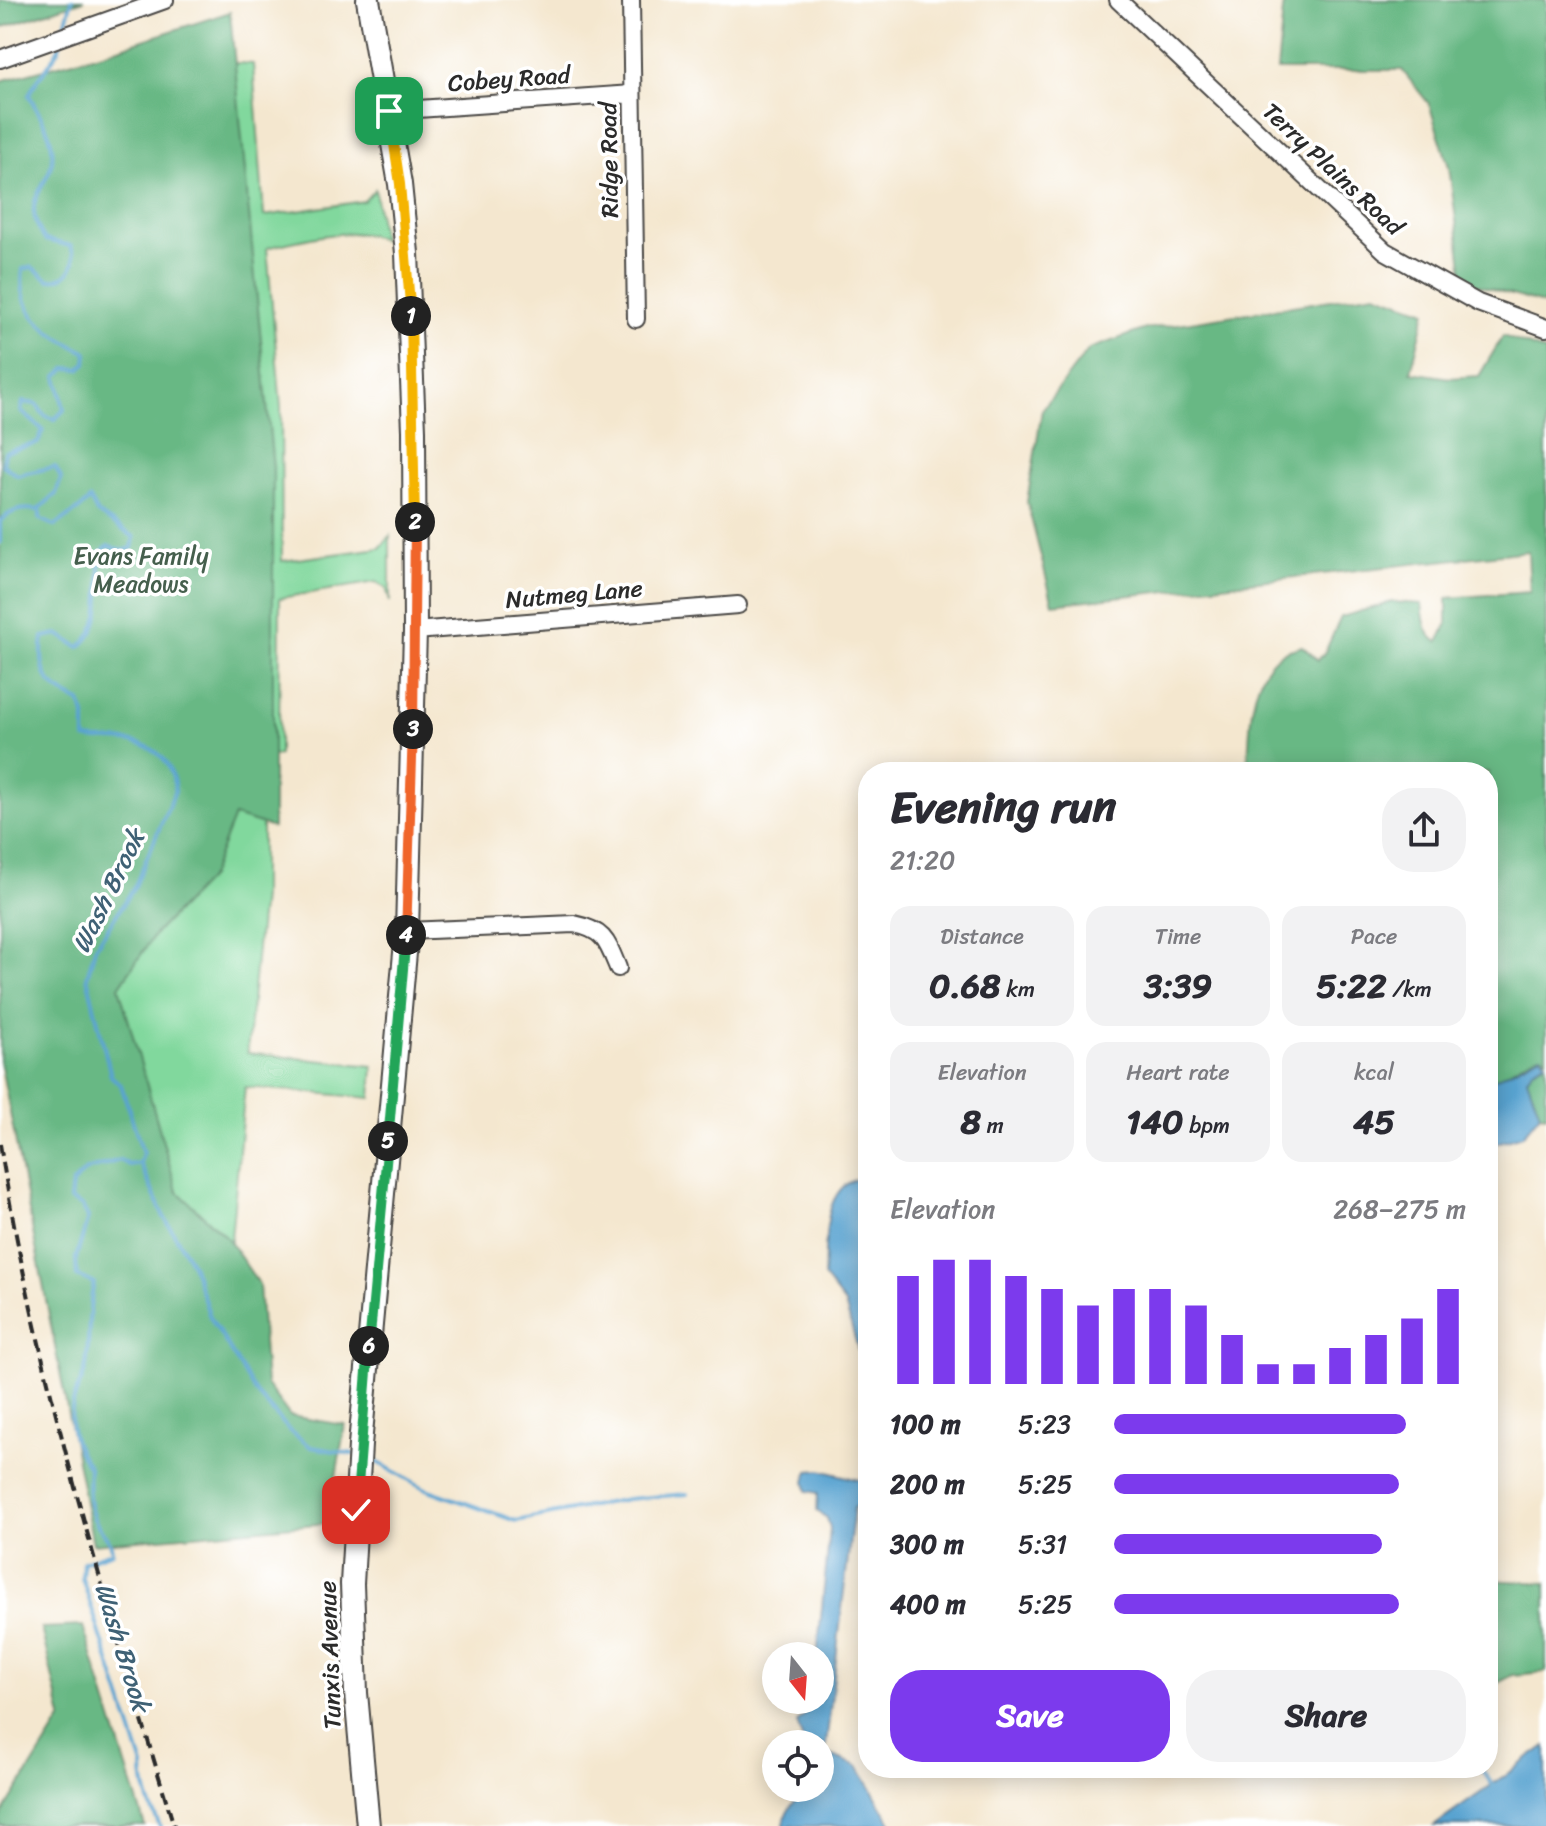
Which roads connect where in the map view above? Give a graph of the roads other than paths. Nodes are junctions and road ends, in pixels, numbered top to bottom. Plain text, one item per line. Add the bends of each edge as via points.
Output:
1 (165, 0) edge
2 (368, 0) edge
3 (631, 0) edge
4 (1118, 0) edge
5 (0, 59) edge
6 (632, 94) junction
7 (389, 111) junction
8 (636, 319) dead end
9 (1546, 328) edge
10 (738, 605) dead end
11 (415, 631) junction
12 (407, 931) junction
13 (618, 968) dead end
14 (368, 1826) edge

1 - 5 street
2 - 7 main road, Tunxis Avenue
3 - 6 street, Ridge Road
4 - 9 street, Terry Plains Road via 1385,251 1478,303
6 - 7 street, Cobey Road
6 - 8 street, Ridge Road
7 - 11 main road, Tunxis Avenue via 411,326
10 - 11 street, Nutmeg Lane
11 - 12 main road, Tunxis Avenue
12 - 13 street via 574,924 594,928
12 - 14 main road, Tunxis Avenue via 352,1584

